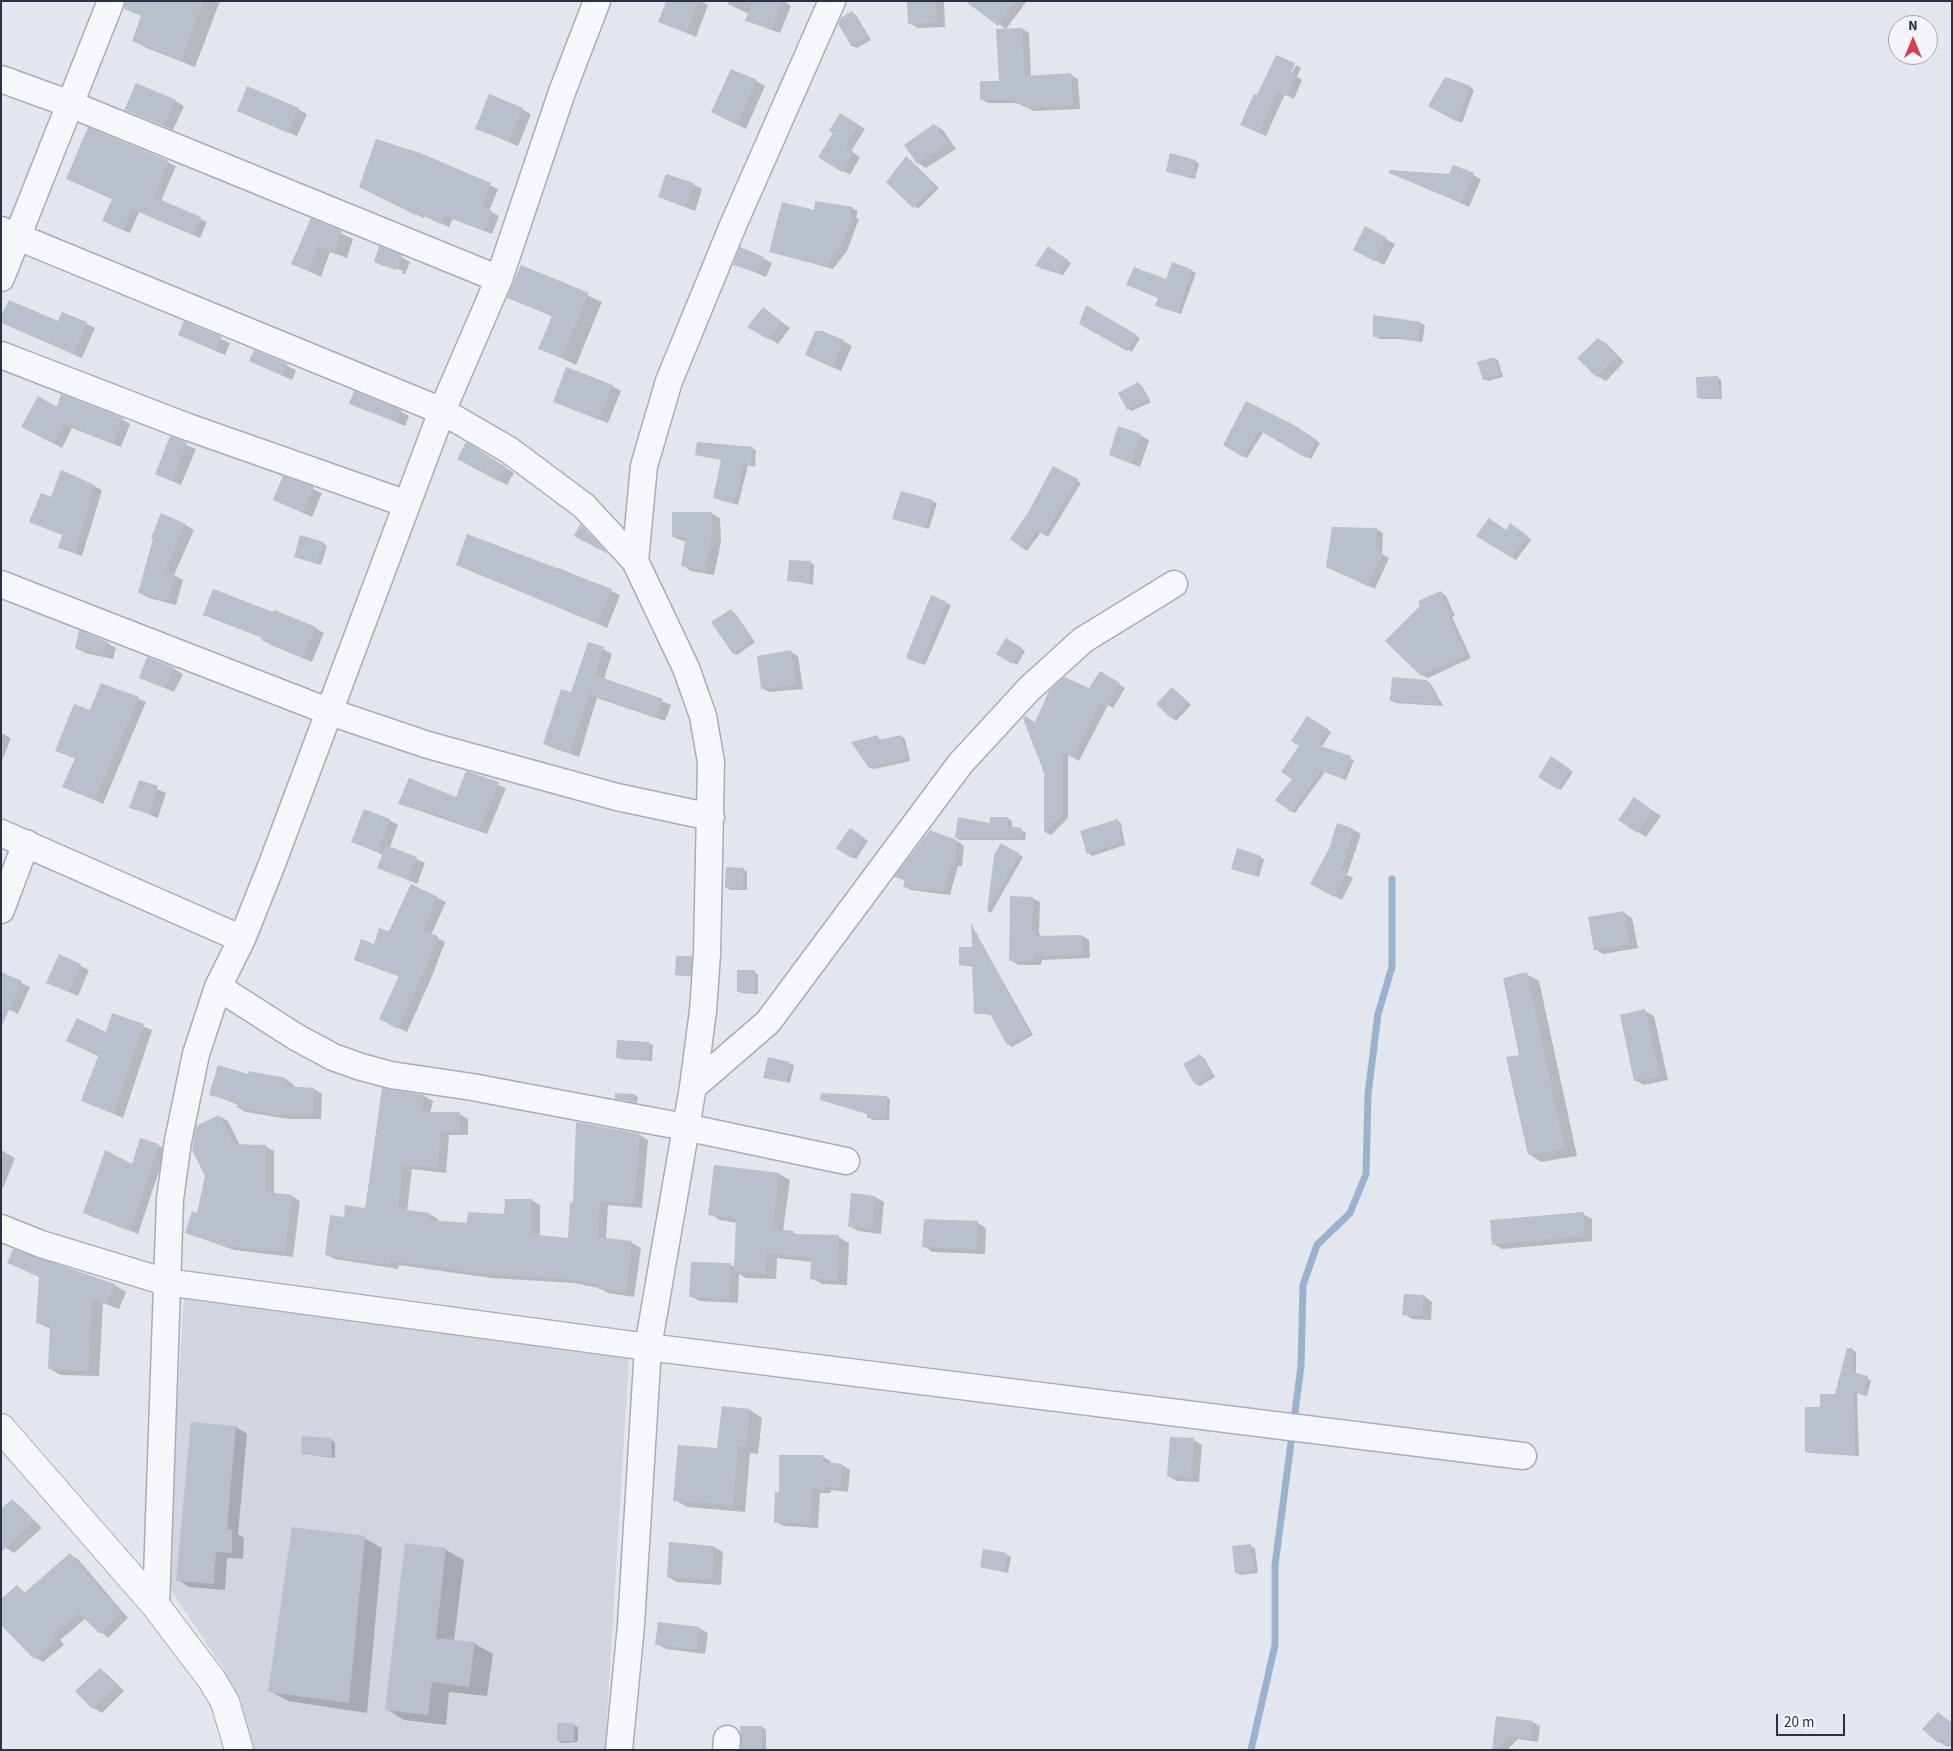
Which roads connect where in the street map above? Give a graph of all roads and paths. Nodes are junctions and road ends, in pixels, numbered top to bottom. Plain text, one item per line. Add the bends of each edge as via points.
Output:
1 (111, 1) edge
2 (597, 1) edge
3 (832, 1) edge
4 (1, 79) edge
5 (70, 104) junction
6 (9, 233) edge
7 (1, 278) edge
8 (499, 279) junction
9 (1, 354) edge
10 (442, 411) junction
11 (407, 504) junction
12 (635, 561) junction
13 (1, 584) edge
14 (1174, 584) dead end
15 (330, 712) junction
16 (711, 817) junction
17 (1, 833) edge
18 (26, 843) junction
19 (1, 910) edge
20 (242, 939) junction
21 (218, 987) junction
22 (693, 1087) junction
23 (684, 1127) junction
24 (846, 1161) dead end
25 (1, 1228) edge
26 (166, 1282) junction
27 (648, 1347) junction
28 (1, 1428) edge
29 (1523, 1456) dead end
30 (156, 1606) junction
31 (238, 1750) edge
32 (619, 1750) edge

1 - 5 street
2 - 8 street via 562,92
3 - 12 street via 734,223 669,381 644,466
4 - 5 street
5 - 6 street
5 - 8 street
6 - 7 street
6 - 10 street
8 - 10 street
9 - 11 street via 184,426
10 - 11 street
10 - 12 street via 509,450 584,506
11 - 15 street
12 - 16 street via 686,668 703,716 711,762
13 - 15 street
14 - 22 street via 1083,640 1029,690 960,764 768,1022
15 - 16 street via 428,746 529,775
15 - 20 street
16 - 22 street via 707,954
17 - 18 street
18 - 19 street
18 - 20 street
20 - 21 street
21 - 23 street via 333,1058 361,1067
21 - 26 street via 196,1054 178,1141 170,1200
22 - 23 street
23 - 24 street
23 - 27 street
25 - 26 street via 41,1244
26 - 27 street
26 - 30 street
27 - 29 street
27 - 32 street via 631,1625
28 - 30 street
30 - 31 street via 212,1680 224,1702

